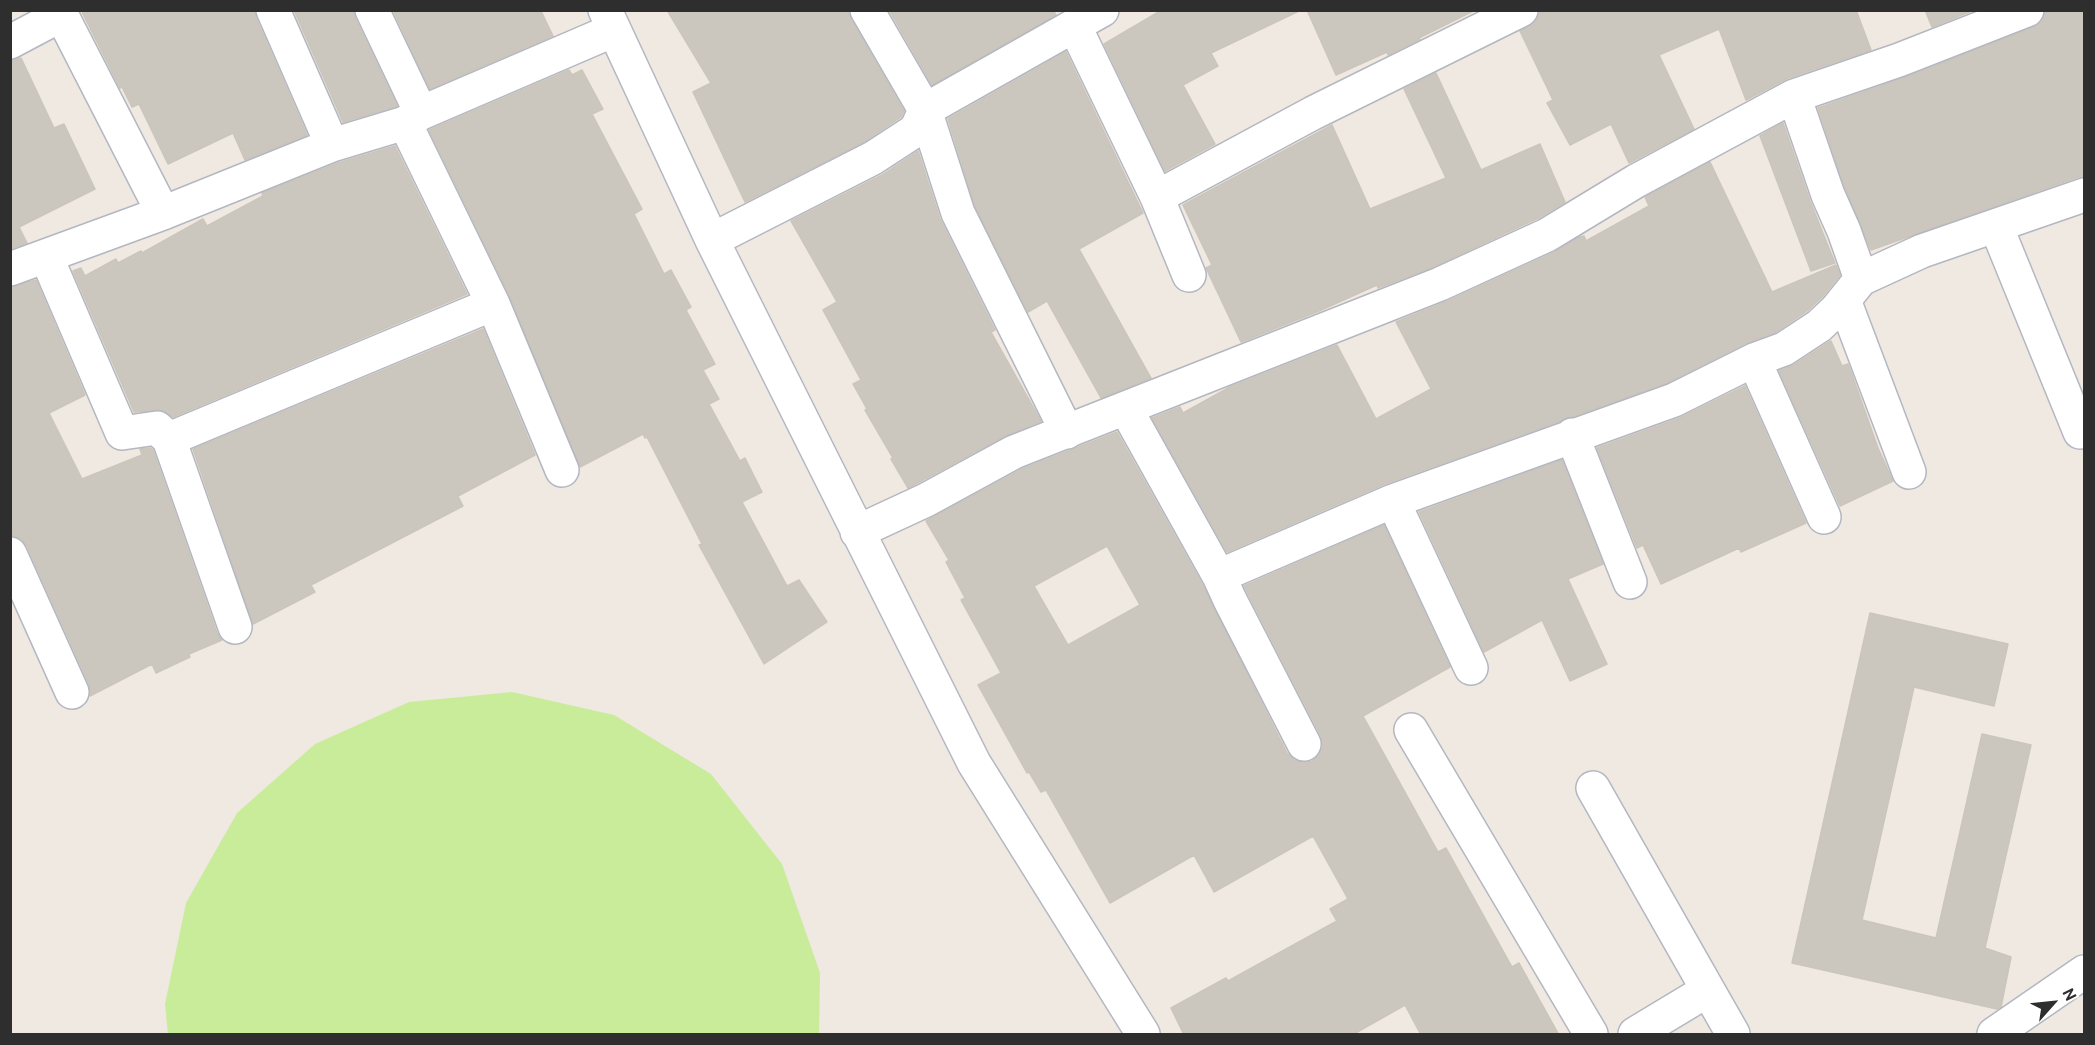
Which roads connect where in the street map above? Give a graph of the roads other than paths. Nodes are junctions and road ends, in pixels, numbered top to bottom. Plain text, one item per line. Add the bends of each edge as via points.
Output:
1 (273, 10) edge
2 (372, 10) edge
3 (867, 10) edge
4 (1521, 10) edge
5 (2027, 10) edge
6 (60, 13) edge
7 (1088, 19) edge
8 (609, 20) edge
9 (10, 42) edge
10 (1794, 96) junction
11 (926, 110) junction
12 (413, 118) junction
13 (332, 145) junction
14 (2085, 195) edge
15 (1157, 197) junction
16 (163, 213) junction
17 (1996, 226) junction
18 (712, 240) junction
19 (46, 256) junction
20 (10, 269) edge
21 (1189, 275) dead end
22 (1852, 290) junction
23 (493, 304) junction
24 (1754, 360) junction
25 (1126, 409) junction
26 (1067, 432) junction
27 (2080, 432) dead end
28 (1572, 435) junction
29 (169, 439) junction
30 (562, 470) dead end
31 (1909, 472) dead end
32 (1393, 501) junction
33 (1824, 517) dead end
34 (857, 532) junction
35 (10, 554) edge
36 (1219, 576) junction
37 (1630, 582) dead end
38 (235, 627) dead end
39 (1472, 668) dead end
40 (72, 692) dead end
41 (1411, 730) dead end
42 (1304, 744) dead end
43 (1593, 788) dead end
44 (2085, 972) edge
45 (1708, 990) junction
46 (1143, 1035) edge
47 (1591, 1035) edge
48 (1635, 1035) edge
49 (1734, 1035) edge
50 (1994, 1035) edge

1 - 13 street
2 - 12 street
3 - 11 street
4 - 15 street via 1313,113
5 - 10 street
6 - 9 street
6 - 16 street
7 - 11 street
7 - 15 street
8 - 12 street
8 - 18 street
10 - 22 street via 1844,231
10 - 25 street via 1526,245 1440,284
11 - 18 street via 916,130 873,158
11 - 26 street via 958,213
12 - 13 street
12 - 23 street
13 - 16 street
14 - 17 street
15 - 21 street
16 - 19 street
17 - 22 street via 1922,251
17 - 27 street
18 - 34 street
19 - 20 street
19 - 29 street via 123,433 157,428
22 - 24 street via 1819,326 1784,349
22 - 31 street
23 - 29 street
23 - 30 street
24 - 28 street via 1674,400
24 - 33 street
25 - 26 street
25 - 36 street
26 - 34 street via 1014,452
28 - 32 street
28 - 37 street
29 - 38 street
32 - 36 street
32 - 39 street
34 - 46 street via 974,763
35 - 40 street
36 - 42 street
41 - 47 street
43 - 45 street
44 - 50 street
45 - 48 street
45 - 49 street

